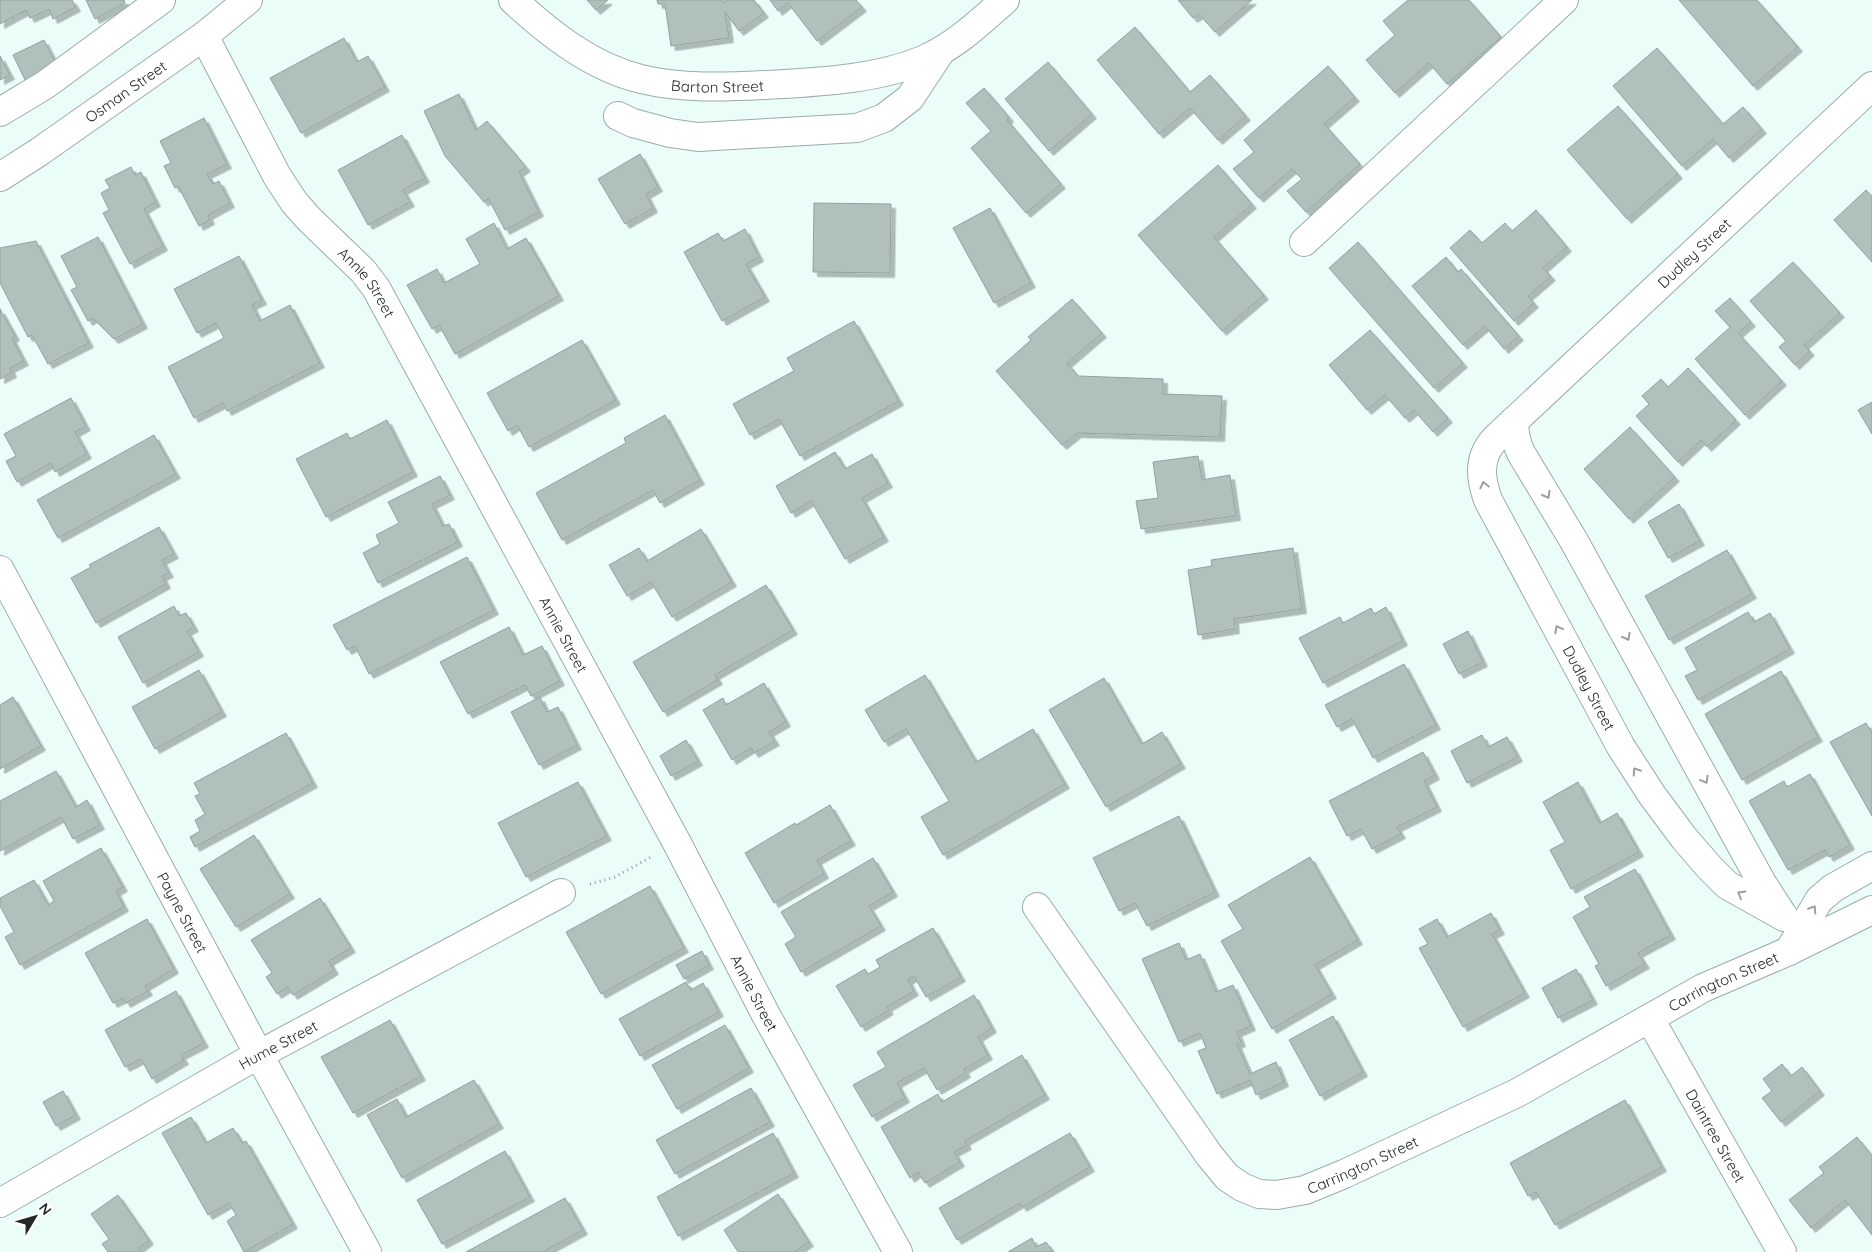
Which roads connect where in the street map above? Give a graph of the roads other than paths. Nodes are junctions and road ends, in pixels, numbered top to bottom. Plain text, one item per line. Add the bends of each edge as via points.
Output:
1 (161, 0) edge
2 (248, 0) edge
3 (513, 0) edge
4 (1005, 0) edge
5 (1564, 0) edge
6 (204, 36) junction
7 (941, 51) junction
8 (1872, 86) edge
9 (0, 112) edge
10 (618, 116) dead end
11 (0, 177) edge
12 (1304, 242) dead end
13 (1516, 420) junction
14 (0, 570) edge
15 (1872, 866) edge
16 (561, 893) road end
17 (1037, 907) dead end
18 (1872, 910) edge
19 (1794, 936) junction
20 (1650, 1019) junction
21 (259, 1055) junction
22 (0, 1203) edge
23 (367, 1252) edge
24 (898, 1252) edge
25 (1782, 1252) edge

1 - 9 street via 45,85
2 - 6 street, Osman Street
3 - 7 street, Barton Street via 570,47 608,68 640,79 678,85 720,87 806,83 898,69
4 - 7 street, Barton Street via 966,35
5 - 12 street
6 - 11 street, Osman Street
6 - 24 street, Annie Street via 277,176 294,202 376,288 677,843 766,1015
7 - 10 street, Barton Street via 910,98 884,118 857,128 698,137 670,134
8 - 13 street, Dudley Street
13 -> 19 street via 1514,427 1521,452
19 -> 13 street, Dudley Street via 1709,867 1652,795 1604,717 1485,491 1481,470 1483,458 1490,444
14 - 21 street, Payne Street
19 -> 15 street via 1823,896
16 - 21 street, Hume Street
17 - 20 street, Carrington Street via 1208,1155 1227,1177 1259,1194 1277,1195 1305,1190 1344,1174 1517,1093
18 - 19 street, Carrington Street
19 - 20 street, Carrington Street
20 - 25 street, Daintree Street
21 - 22 street, Hume Street
21 - 23 street, Payne Street

